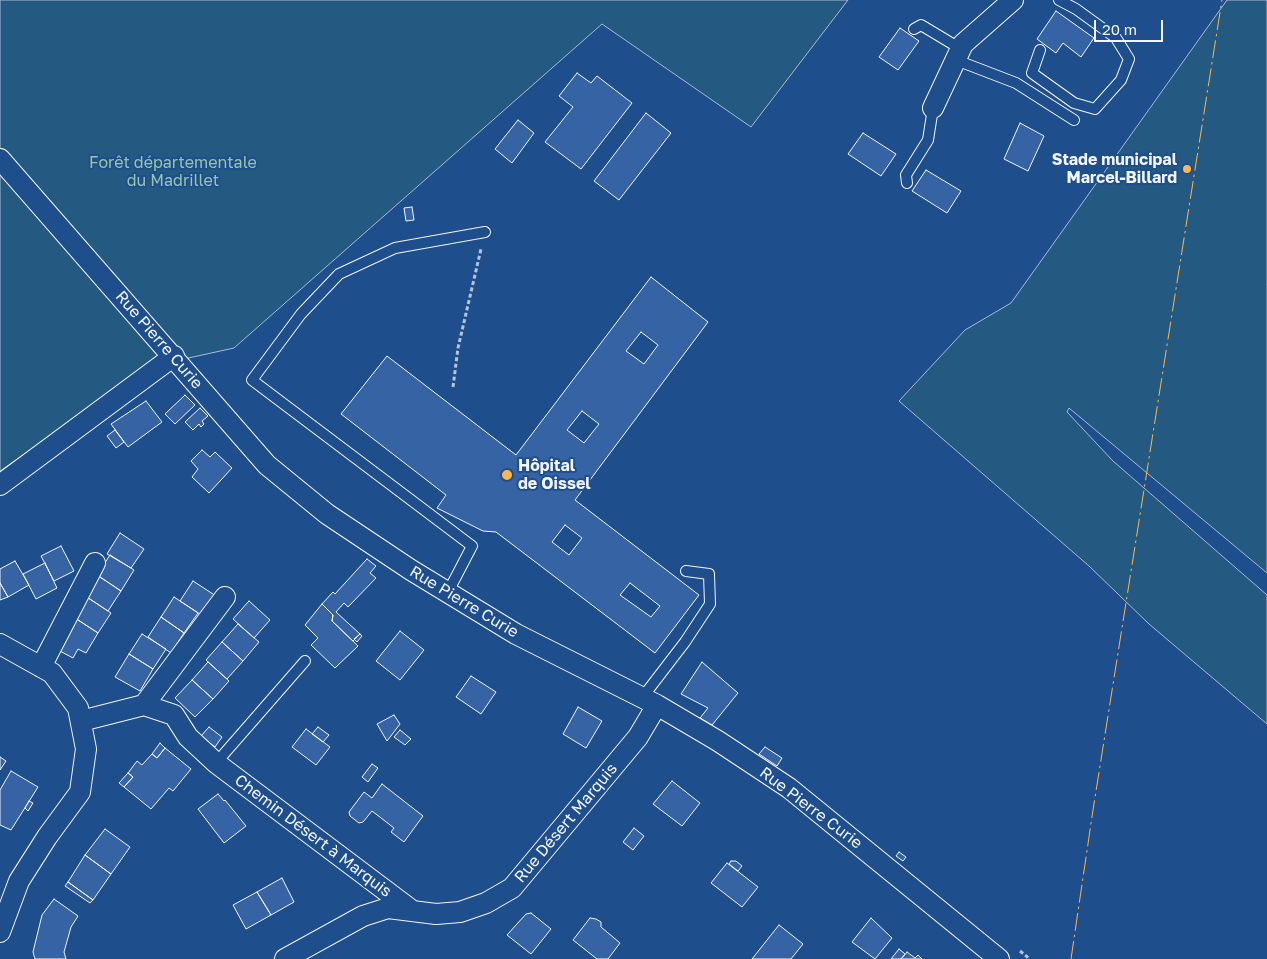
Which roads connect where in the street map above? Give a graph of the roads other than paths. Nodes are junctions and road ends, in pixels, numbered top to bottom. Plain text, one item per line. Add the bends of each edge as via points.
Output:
1 (1013, 0) edge
2 (1059, 0) edge
3 (914, 29) dead end
4 (1040, 50) dead end
5 (959, 54) junction
6 (933, 108) joint
7 (1074, 120) dead end
8 (0, 158) edge
9 (908, 183) dead end
10 (485, 232) road end
11 (174, 356) junction
12 (0, 485) edge
13 (95, 563) dead end
14 (686, 572) dead end
15 (448, 592) junction
16 (225, 597) dead end
17 (0, 644) edge
18 (304, 662) dead end
19 (41, 667) junction
20 (649, 702) junction
21 (144, 705) junction
22 (81, 721) junction
23 (216, 763) junction
24 (410, 909) junction
25 (0, 932) edge
26 (285, 959) edge
27 (999, 959) edge

1 - 5 street via 963,44
2 - 4 lane via 1116,38 1129,58 1121,80 1095,109 1074,103 1032,73
3 - 5 lane via 921,25
5 - 6 street
5 - 7 lane via 1016,83
6 - 9 lane via 928,140 906,175
8 - 11 street, Rue Pierre Curie
10 - 15 lane via 396,248 339,274 301,314 252,380 472,546
11 - 12 street
11 - 15 street, Rue Pierre Curie via 267,465 327,514
13 - 19 street
14 - 20 lane via 709,574 710,604
15 - 20 street, Rue Pierre Curie via 516,634
16 - 21 street
17 - 19 street
18 - 23 lane
19 - 22 street via 52,673 78,708
20 - 24 street, Rue Désert Marquis via 638,737 512,888 460,912 436,914
20 - 27 street, Rue Pierre Curie via 718,741 789,788
21 - 22 street
21 - 23 street, Chemin Désert à Marquis via 174,715 188,737
22 - 25 street via 86,749 80,792 19,881
23 - 24 street, Chemin Désert à Marquis
24 - 26 street, Rue Désert Marquis via 388,908 363,916

